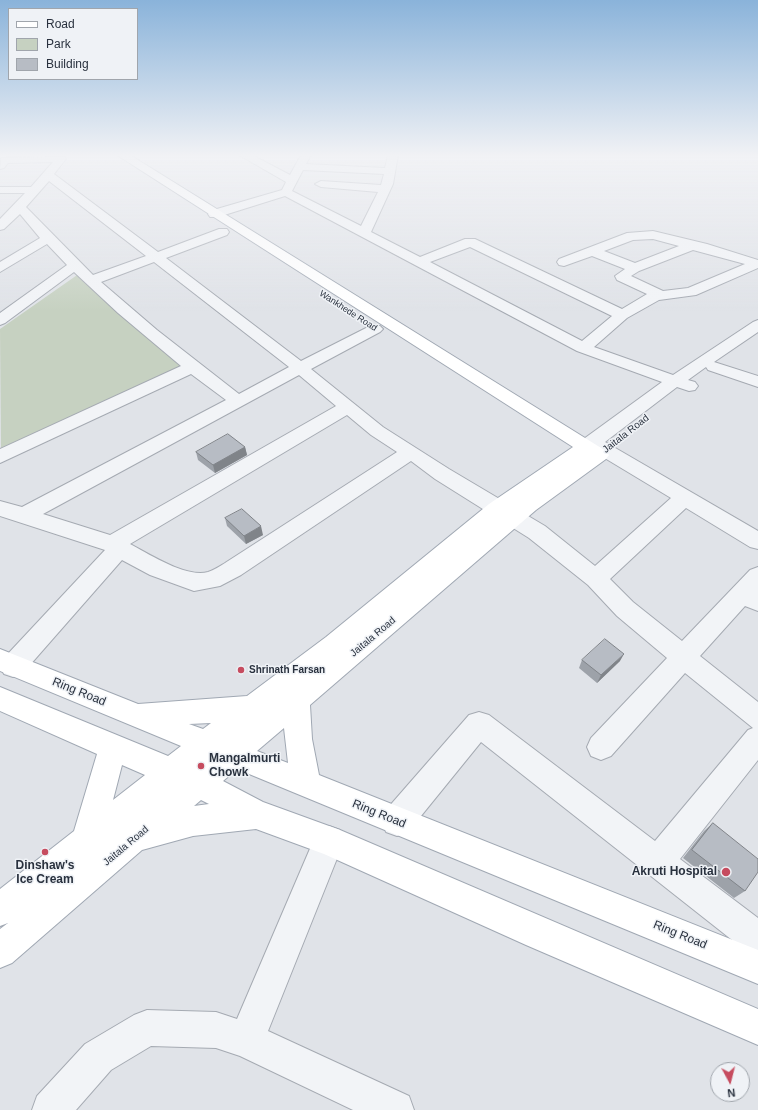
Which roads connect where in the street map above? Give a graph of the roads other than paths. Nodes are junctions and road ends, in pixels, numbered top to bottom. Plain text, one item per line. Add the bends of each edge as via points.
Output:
1 (20, 207) joint
2 (91, 207) edge
3 (186, 207) edge
4 (203, 207) edge
5 (238, 207) edge
6 (314, 207) edge
7 (377, 207) edge
8 (214, 214) junction
9 (0, 226) edge
10 (223, 232) junction
11 (364, 233) junction
12 (47, 239) junction
13 (692, 246) junction
14 (592, 251) junction
15 (154, 257) junction
16 (419, 262) junction
17 (564, 262) dead end
18 (758, 264) edge
19 (74, 265) junction
20 (0, 268) edge
21 (635, 268) junction
22 (91, 281) junction
23 (660, 295) junction
24 (622, 315) junction
25 (0, 320) edge
26 (758, 325) edge
27 (375, 329) junction
28 (758, 338) edge
29 (583, 348) junction
30 (192, 367) junction
31 (714, 367) junction
32 (301, 369) junction
33 (758, 382) edge
34 (682, 383) junction
35 (238, 401) junction
36 (346, 408) junction
37 (411, 452) junction
38 (591, 452) junction
39 (0, 457) edge
40 (684, 498) junction
41 (0, 508) edge
42 (505, 514) junction
43 (23, 516) junction
44 (758, 541) edge
45 (116, 546) junction
46 (596, 579) junction
47 (753, 590) edge
48 (684, 657) junction
49 (7, 663) edge
50 (0, 699) edge
51 (297, 701) junction
52 (250, 708) junction
53 (136, 716) junction
54 (758, 718) edge
55 (758, 739) edge
56 (205, 744) junction
57 (113, 747) junction
58 (601, 747) dead end
59 (234, 756) junction
60 (172, 772) junction
61 (200, 784) junction
62 (306, 784) junction
63 (256, 814) junction
64 (397, 821) junction
65 (87, 839) junction
66 (134, 839) junction
67 (329, 841) junction
68 (658, 862) junction
69 (0, 910) edge
70 (0, 951) edge
71 (756, 956) edge
72 (758, 1027) edge
73 (246, 1040) junction
74 (51, 1110) edge
75 (395, 1110) edge

1 - 9 street
1 - 12 street
2 - 15 street
3 - 10 main road, Wankhede Road
4 - 8 main road, Wankhede Road
5 - 8 street
6 - 11 street
7 - 11 street
8 - 38 main road, Wankhede Road
10 - 15 street
10 - 27 main road, Wankhede Road
11 - 16 street
12 - 19 street
12 - 20 street
13 - 14 street via 660,237 637,235
13 - 18 street
13 - 21 street
14 - 17 street
14 - 21 street
15 - 22 street
15 - 32 street
16 - 24 street via 470,242
16 - 29 street
18 - 23 street via 691,292
19 - 22 street
19 - 25 street
21 - 23 street via 622,277
22 - 30 street
23 - 24 street
24 - 29 street
26 - 34 street, Jaitala Road
27 - 32 street
27 - 38 main road, Wankhede Road
28 - 31 street, Jaitala Road
29 - 34 street
30 - 35 street
30 - 39 street
31 - 33 street
31 - 34 street, Jaitala Road
32 - 35 street
32 - 36 street
34 - 38 street, Jaitala Road
35 - 43 street
36 - 37 street via 376,431
36 - 45 street
37 - 42 street
37 - 45 street via 233,569 212,580 194,582 158,569
38 - 40 street
38 - 42 main road, Jaitala Road
40 - 44 street
40 - 46 street
41 - 43 street
42 - 46 street via 537,532
42 - 51 main road, Jaitala Road
42 - 52 main road, Jaitala Road
43 - 45 street
45 - 49 street
46 - 48 street via 624,609
47 - 48 street
48 - 54 street
48 - 58 street
49 - 53 main road, Ring Road
50 - 57 main road
51 - 59 main road, Jaitala Road
51 - 62 main road via 298,739
52 - 53 main road
52 - 56 main road, Jaitala Road
53 - 56 main road, Ring Road
55 - 68 street
56 - 59 main road, Ring Road
56 - 60 main road, Jaitala Road
57 - 60 main road
57 - 65 main road
59 - 61 main road, Jaitala Road
59 - 62 main road, Ring Road
60 - 61 main road
60 - 65 main road, Jaitala Road
61 - 63 main road
61 - 66 main road, Jaitala Road
62 - 64 main road, Ring Road
63 - 66 main road via 193,821
63 - 67 main road
64 - 68 street via 479,724
64 - 71 main road, Ring Road
65 - 69 main road, Jaitala Road
66 - 70 main road, Jaitala Road
67 - 72 main road
67 - 73 street
68 - 71 street
73 - 74 street via 216,1030 148,1028 98,1057
73 - 75 street

